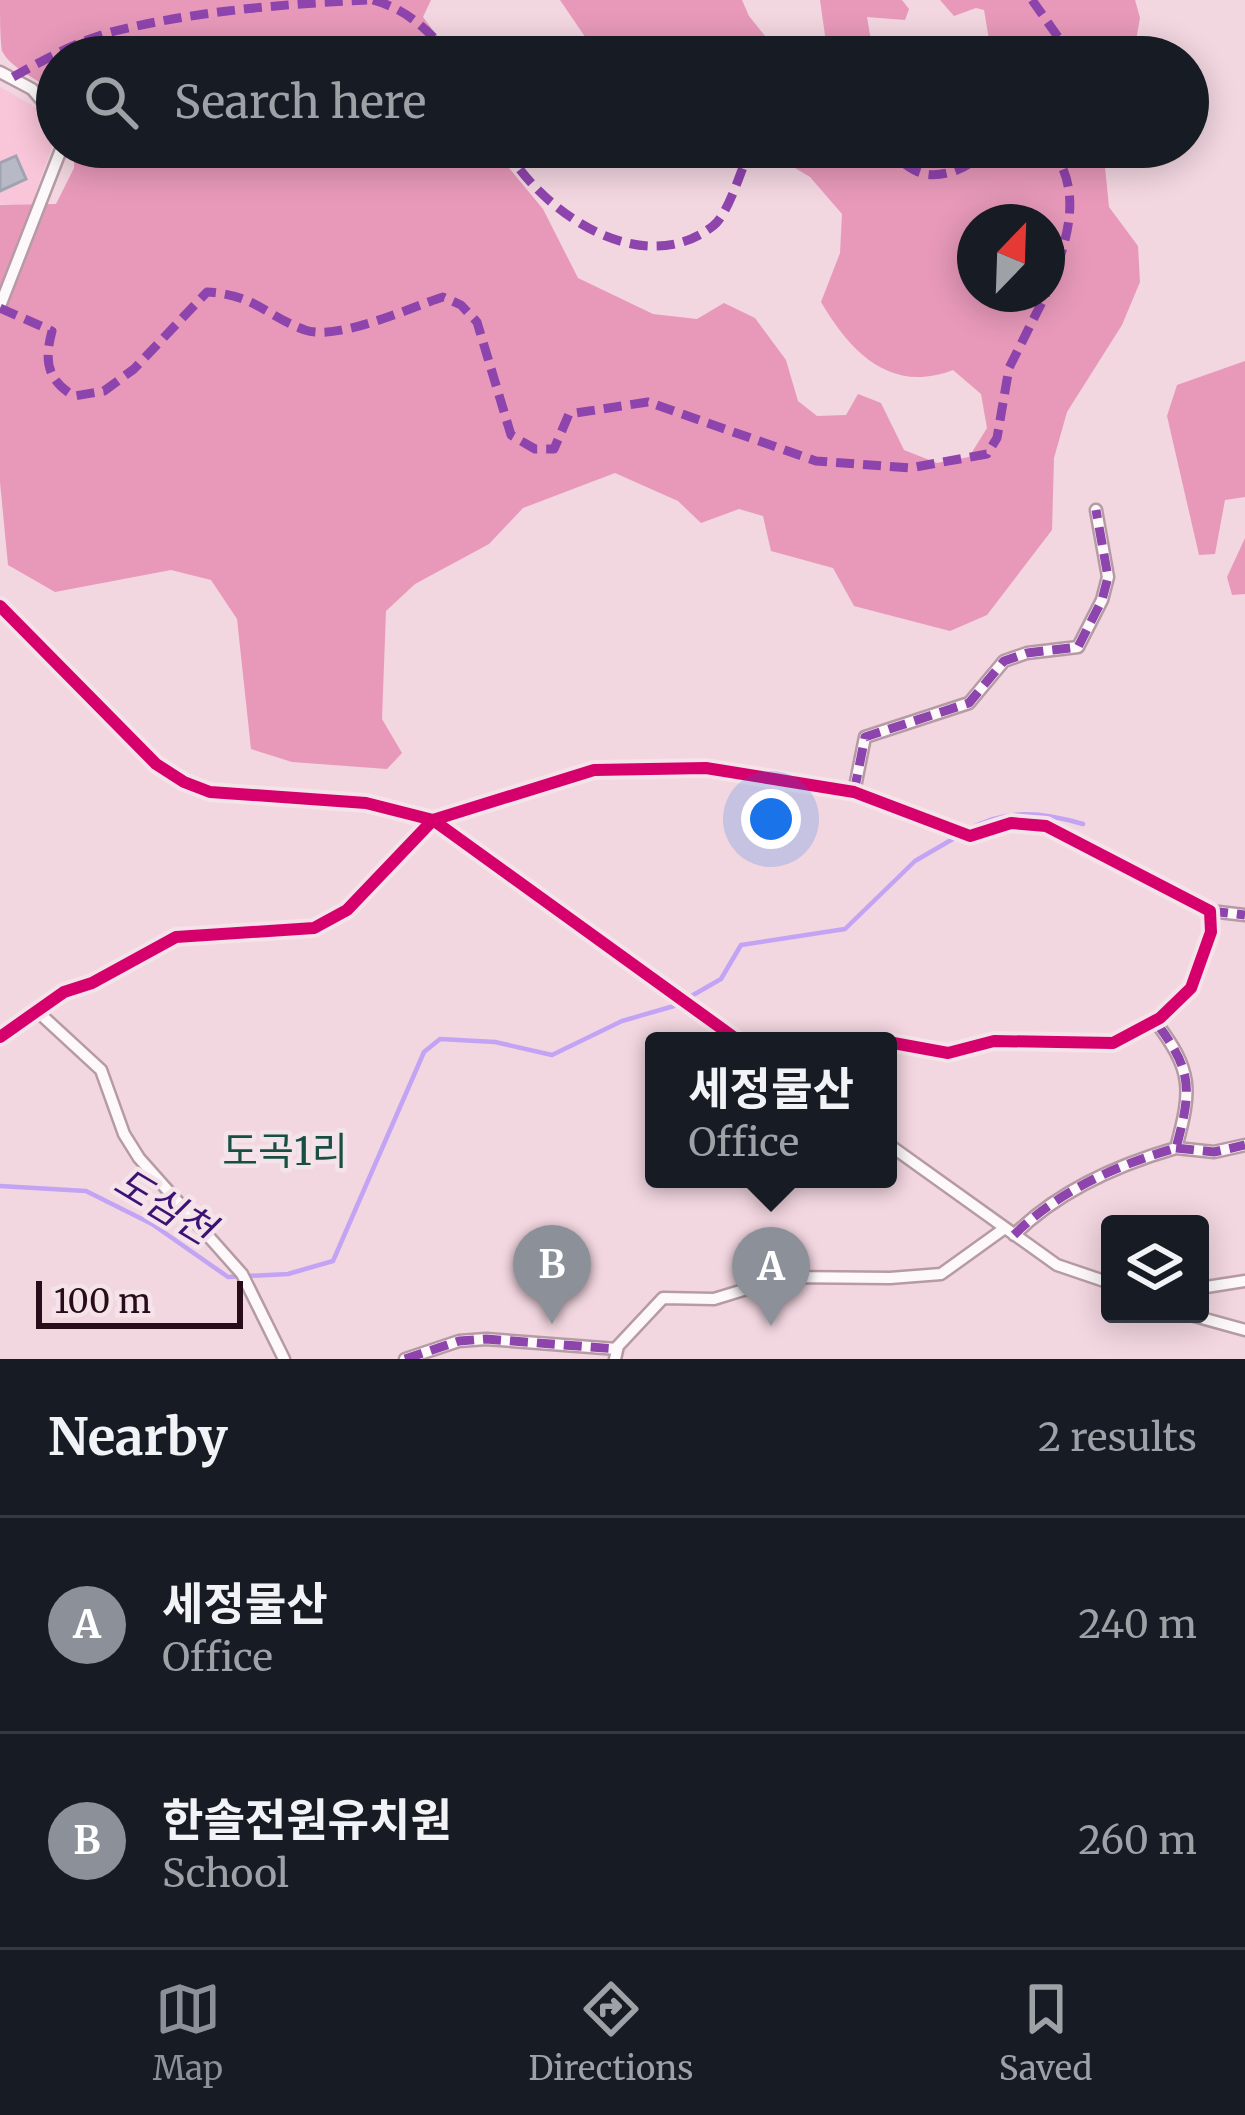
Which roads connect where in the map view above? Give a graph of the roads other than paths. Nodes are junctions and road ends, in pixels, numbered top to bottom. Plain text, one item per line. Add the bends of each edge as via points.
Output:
1 (0, 72) edge
2 (36, 94) edge
3 (54, 168) edge
4 (0, 306) edge
5 (1096, 510) dead end
6 (0, 606) edge
7 (854, 792) junction
8 (433, 820) junction
9 (1210, 910) junction
10 (1245, 915) edge
11 (37, 1011) junction
12 (1155, 1021) junction
13 (727, 1032) edge
14 (0, 1036) edge
15 (897, 1044) edge
16 (1245, 1145) edge
17 (1176, 1148) junction
18 (897, 1150) edge
19 (1010, 1232) junction
20 (1101, 1280) edge
21 (1245, 1281) edge
22 (1209, 1287) edge
23 (1209, 1320) edge
24 (1245, 1330) edge
25 (616, 1354) edge
26 (284, 1359) edge
27 (405, 1359) edge

1 - 2 street
3 - 4 street
5 - 7 street via 1108,577 1078,647 1004,661 969,703 865,737
6 - 8 street via 156,764 184,782 210,791 366,802
7 - 8 street via 706,768 594,770
7 - 9 street via 970,836 1011,824 1046,826
8 - 11 street via 347,910 314,928 176,937
8 - 13 street
9 - 10 street
9 - 12 street via 1211,932 1191,988
11 - 14 street
11 - 26 street via 100,1070 139,1158 242,1274
12 - 15 street via 1113,1043 994,1041 948,1053
12 - 17 street via 1186,1072 1189,1098
16 - 17 street
17 - 19 street via 1076,1188
18 - 19 street
19 - 20 street via 1058,1265
19 - 25 street via 941,1274 786,1277 713,1299 663,1298
21 - 22 street
23 - 24 street
25 - 27 street via 560,1342 472,1340

